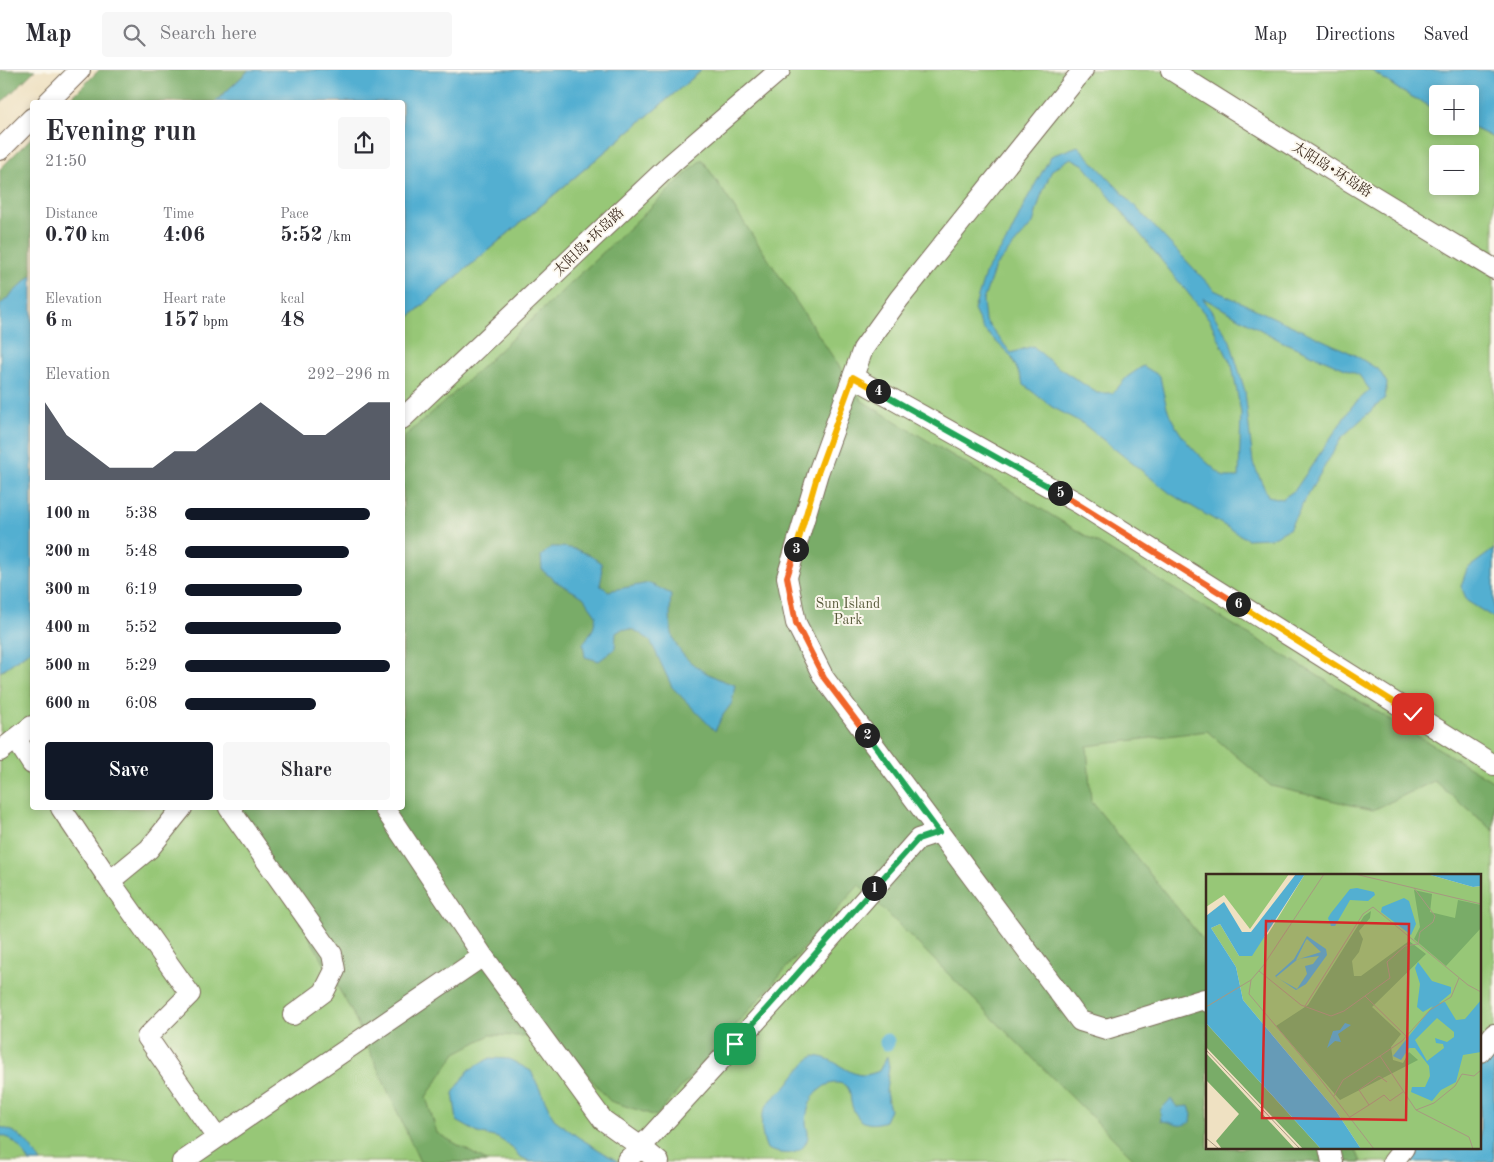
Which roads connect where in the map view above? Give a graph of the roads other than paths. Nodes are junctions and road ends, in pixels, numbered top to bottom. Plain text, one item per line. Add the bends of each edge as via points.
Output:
1 (80, 70) edge
2 (780, 70) edge
3 (1082, 70) edge
4 (1171, 70) edge
5 (50, 100) edge
6 (30, 120) edge
7 (0, 150) edge
8 (1494, 269) edge
9 (853, 377) junction
10 (405, 416) edge
11 (30, 728) edge
12 (16, 739) junction
13 (0, 751) edge
14 (30, 761) edge
15 (1494, 765) edge
16 (62, 810) edge
17 (180, 810) edge
18 (231, 810) edge
19 (385, 810) edge
20 (939, 832) junction
21 (110, 881) junction
22 (483, 956) junction
23 (1206, 1000) edge
24 (293, 1015) dead end
25 (1494, 1034) edge
26 (1482, 1049) edge
27 (217, 1138) junction
28 (1402, 1150) edge
29 (634, 1154) junction
30 (182, 1162) edge
31 (659, 1162) edge
32 (1393, 1162) edge

1 - 5 street
2 - 10 street, 太阳岛•环岛路 via 672,163
3 - 9 street via 899,299 863,349
4 - 8 street, 太阳岛•环岛路
6 - 7 street
9 - 15 street via 1080,504
9 - 20 street via 818,473 787,577 796,623 824,678
11 - 12 street
12 - 13 street
12 - 14 street
16 - 21 street
17 - 21 street via 149,849
18 - 24 street via 332,954 335,970 324,992
19 - 22 street
20 - 23 street via 1080,1021 1106,1029
20 - 29 street via 918,839
21 - 27 street via 190,994 146,1036
22 - 27 street
22 - 29 street via 603,1120
25 - 26 street
27 - 30 street
28 - 32 street
29 - 31 street

